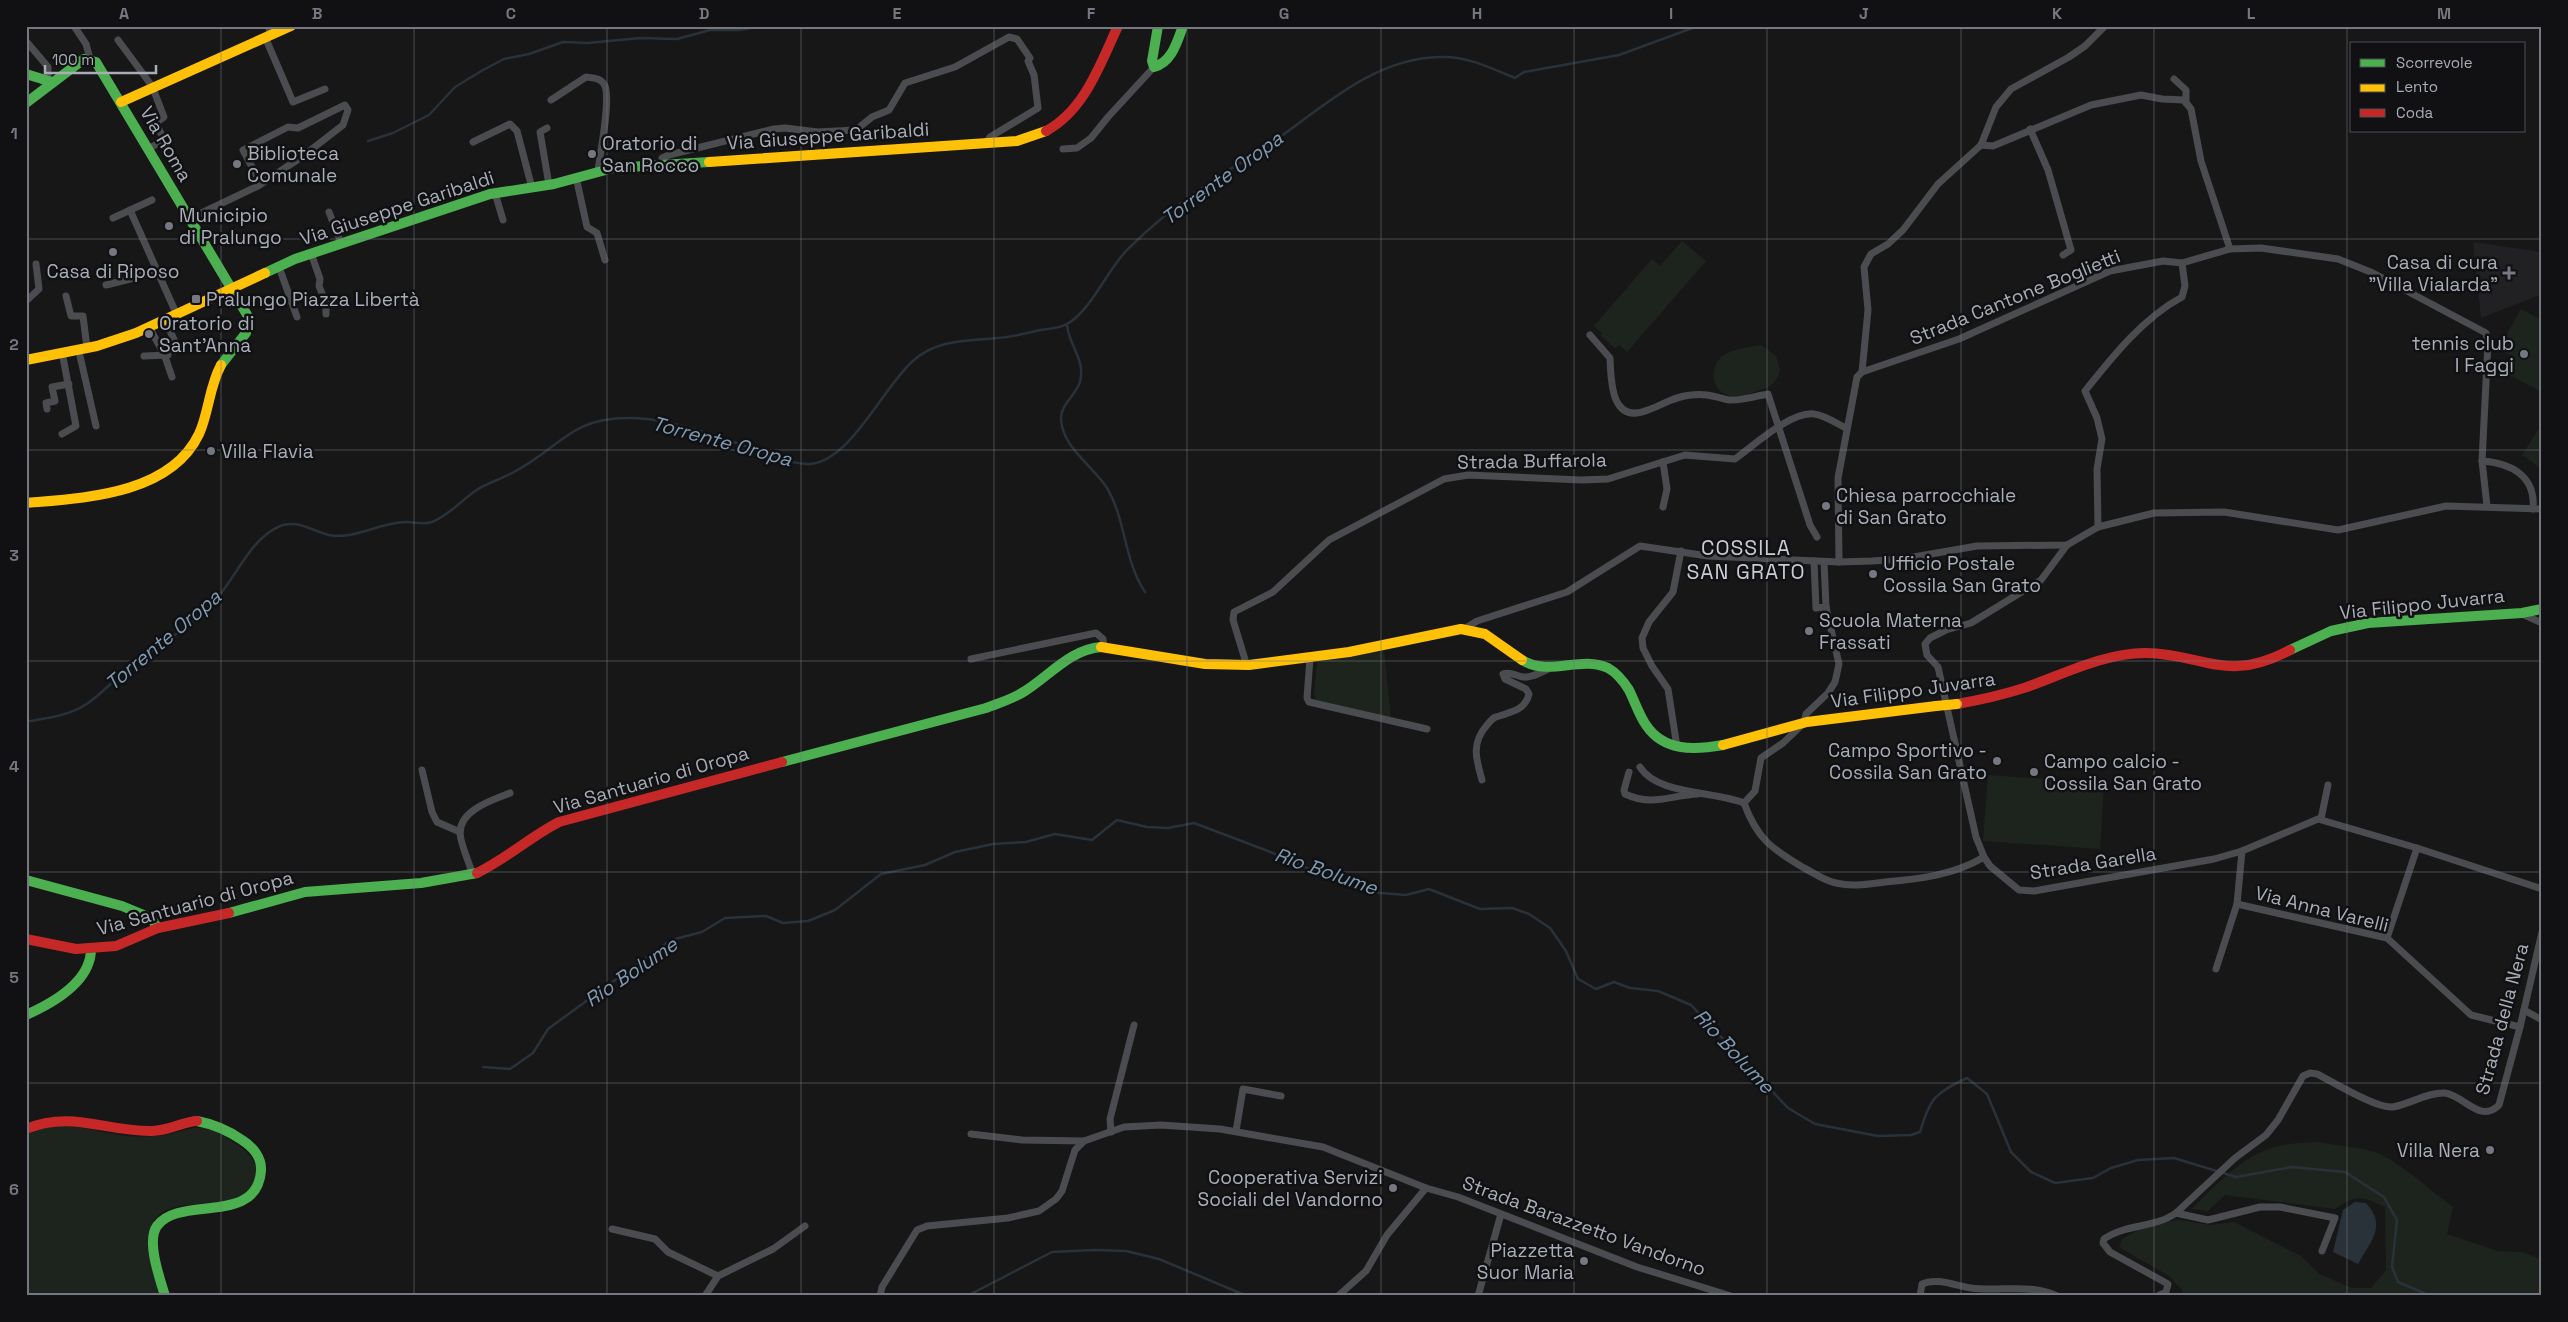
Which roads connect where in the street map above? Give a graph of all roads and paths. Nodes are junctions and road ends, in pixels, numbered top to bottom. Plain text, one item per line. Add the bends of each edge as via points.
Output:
1 (74, 26) edge
2 (291, 26) edge
3 (1118, 26) edge
4 (1158, 26) edge
5 (1183, 26) edge
6 (2105, 26) edge
7 (268, 32) edge
8 (118, 40) dead end
9 (26, 41) edge
10 (90, 59) junction
11 (1154, 67) junction
12 (26, 74) edge
13 (2174, 79) dead end
14 (50, 82) junction
15 (152, 86) junction
16 (325, 89) dead end
17 (551, 100) dead end
18 (121, 102) junction
19 (2186, 102) junction
20 (26, 103) edge
21 (548, 128) dead end
22 (2030, 129) junction
23 (473, 142) dead end
24 (986, 143) junction
25 (1981, 145) junction
26 (148, 149) junction
27 (1063, 149) dead end
28 (662, 164) junction
29 (598, 171) junction
30 (576, 177) junction
31 (261, 184) junction
32 (549, 186) junction
33 (532, 188) junction
34 (495, 193) junction
35 (152, 200) dead end
36 (130, 210) junction
37 (330, 212) dead end
38 (113, 218) dead end
39 (189, 219) junction
40 (503, 220) dead end
41 (341, 243) junction
42 (2230, 249) junction
43 (310, 253) junction
44 (2063, 255) dead end
45 (605, 260) dead end
46 (2182, 262) junction
47 (36, 264) dead end
48 (279, 267) junction
49 (156, 269) junction
50 (106, 285) dead end
51 (231, 290) junction
52 (66, 296) dead end
53 (26, 301) edge
54 (176, 314) junction
55 (326, 314) dead end
56 (297, 316) dead end
57 (165, 319) junction
58 (149, 327) junction
59 (1590, 335) dead end
60 (81, 351) junction
61 (62, 352) junction
62 (169, 354) junction
63 (144, 356) dead end
64 (26, 360) edge
65 (1862, 372) junction
66 (172, 377) dead end
67 (69, 384) junction
68 (47, 409) dead end
69 (96, 426) dead end
70 (1778, 427) junction
71 (1846, 428) junction
72 (62, 434) dead end
73 (2482, 461) junction
74 (1663, 462) junction
75 (26, 503) edge
76 (2487, 506) junction
77 (1663, 507) dead end
78 (2533, 509) junction
79 (2542, 509) edge
80 (2098, 527) junction
81 (1817, 537) dead end
82 (2067, 545) junction
83 (1681, 551) junction
84 (1814, 561) junction
85 (1824, 562) junction
86 (1839, 562) junction
87 (1826, 607) junction
88 (2542, 609) edge
89 (2520, 612) junction
90 (2542, 623) edge
91 (1466, 628) junction
92 (1104, 647) junction
93 (1310, 658) junction
94 (971, 659) dead end
95 (1247, 666) junction
96 (1549, 669) junction
97 (1804, 723) junction
98 (1427, 729) dead end
99 (1677, 747) junction
100 (1640, 767) dead end
101 (422, 770) dead end
102 (1629, 772) dead end
103 (1482, 780) dead end
104 (2328, 785) dead end
105 (510, 793) dead end
106 (1708, 794) junction
107 (1744, 803) junction
108 (2321, 819) junction
109 (460, 832) junction
110 (2417, 848) junction
111 (2242, 851) junction
112 (1984, 857) junction
113 (473, 874) junction
114 (26, 880) edge
115 (2542, 889) edge
116 (2237, 904) junction
117 (158, 928) junction
118 (2542, 932) edge
119 (2387, 938) junction
120 (26, 939) edge
121 (90, 948) junction
122 (2216, 969) dead end
123 (2524, 1010) junction
124 (26, 1016) edge
125 (2542, 1020) edge
126 (1134, 1025) dead end
127 (2520, 1027) junction
128 (1281, 1096) dead end
129 (26, 1129) edge
130 (1236, 1130) junction
131 (1111, 1132) junction
132 (971, 1134) dead end
133 (1084, 1142) junction
134 (1426, 1188) junction
135 (2176, 1212) junction
136 (1502, 1214) junction
137 (805, 1226) dead end
138 (612, 1229) dead end
139 (2322, 1251) dead end
140 (718, 1276) junction
141 (2022, 1288) junction
142 (1727, 1295) edge
143 (165, 1296) edge
144 (705, 1296) edge
145 (880, 1296) edge
146 (1338, 1296) edge
147 (1478, 1296) edge
148 (1920, 1296) edge
149 (2032, 1296) edge
150 (2057, 1296) edge
151 (2158, 1296) edge

1 - 10 street via 86,44
2 - 7 street
3 - 24 street, Via Giuseppe Garibaldi via 1080,101 1068,115 1040,135 1017,141
4 - 11 street via 1152,61
5 - 11 street via 1167,61
6 - 25 street via 2069,57 2011,89 1996,107
7 - 15 street
7 - 16 street via 293,102
8 - 15 street
9 - 14 street via 48,67
10 - 14 street via 84,58
10 - 18 street, Via Roma via 101,68
11 - 27 street via 1092,138 1077,148
12 - 14 street
13 - 19 street via 2186,90
14 - 20 street
15 - 18 street
15 - 26 street via 164,117 156,123 164,140
17 - 29 street via 586,77 600,79 604,83 608,101
18 - 26 street, Via Roma
19 - 22 street via 2141,95 2091,105
19 - 42 street via 2191,108 2201,161
21 - 32 street via 540,132
22 - 25 street via 1993,146
22 - 44 street via 2048,170 2070,242 2071,250
23 - 33 street via 510,124 517,131
24 - 28 street, Via Giuseppe Garibaldi
24 - 28 street via 990,137 1038,108 1030,58 1017,39 1009,37 955,67 905,83 889,110 872,117 856,130 774,129 669,155 662,158
25 - 65 street via 1938,184 1903,230 1871,254 1864,267 1868,310
26 - 39 street, Via Roma
28 - 29 street, Via Giuseppe Garibaldi
29 - 30 street, Via Giuseppe Garibaldi
30 - 32 street, Via Giuseppe Garibaldi
30 - 45 street via 587,227 597,233
31 - 31 street via 343,125 348,110 346,106 298,128 288,126 243,150
31 - 39 street
32 - 33 street, Via Giuseppe Garibaldi
33 - 34 street, Via Giuseppe Garibaldi
34 - 40 street
34 - 41 street, Via Giuseppe Garibaldi
35 - 36 street
36 - 38 street
36 - 49 street
37 - 41 street
39 - 51 street, Via Roma
41 - 43 street, Via Giuseppe Garibaldi
42 - 46 street, Strada Cantone Boglietti
42 - 73 street, Strada Cantone Boglietti via 2261,248 2338,259 2373,272 2486,333
43 - 48 street, Via Giuseppe Garibaldi
43 - 55 street via 320,279
46 - 65 street, Strada Cantone Boglietti via 2163,261 2110,271 1959,339
46 - 80 street via 2185,286 2182,297 2148,319 2086,391 2102,439 2097,470
47 - 53 street via 39,289
48 - 51 street, Via Giuseppe Garibaldi
48 - 56 street
49 - 50 street
49 - 54 street
51 - 54 street, Via Giuseppe Garibaldi
51 - 75 street, Via Roma via 249,318 250,326 218,369 200,432 187,451 162,473 122,492
52 - 60 street via 71,316 83,316
54 - 57 street, Via Giuseppe Garibaldi
57 - 58 street, Via Giuseppe Garibaldi
57 - 62 street via 178,349
58 - 60 street, Via Giuseppe Garibaldi
58 - 62 street
59 - 70 street via 1610,358 1611,389 1617,403 1626,411 1634,414 1669,399 1693,394 1718,395 1730,400 1768,394
60 - 61 street, Via Giuseppe Garibaldi
60 - 69 street
61 - 64 street, Via Giuseppe Garibaldi
61 - 67 street
62 - 63 street
62 - 66 street
65 - 71 street via 1857,377
67 - 68 street via 52,388 55,401 46,404
67 - 72 street via 76,426
70 - 71 street, Strada Buffarola via 1806,414 1816,414
70 - 74 street, Strada Buffarola via 1735,459 1685,455
70 - 81 street via 1810,525
71 - 86 street via 1838,478
73 - 76 street
73 - 78 street via 2506,466 2524,478 2534,496
74 - 77 street via 1667,489
74 - 95 street, Strada Buffarola via 1608,479 1468,475 1444,480 1413,494 1329,540 1273,592 1234,612 1233,620
76 - 78 street, Via Santuario di Oropa
76 - 80 street, Via Santuario di Oropa via 2428,508 2338,530 2208,511 2154,513
78 - 79 street, Via Santuario di Oropa
80 - 82 street, Via Santuario di Oropa
82 - 86 street, Via Santuario di Oropa via 1978,546 1902,559
82 - 112 street, Strada Garella via 2041,580 1971,623 1946,630 1925,644 1927,655 1938,667 1976,837
83 - 84 street, Via Santuario di Oropa via 1708,556
83 - 91 street, Via Santuario di Oropa via 1640,546 1567,592 1477,621
83 - 99 street via 1673,592 1649,622 1642,638 1652,666 1668,690
84 - 85 street, Via Santuario di Oropa
84 - 87 street via 1816,608
85 - 86 street, Via Santuario di Oropa
85 - 87 street
87 - 97 street via 1837,648 1838,673 1828,693 1806,714
88 - 89 street, Via Filippo Juvarra
89 - 90 street, Via Filippo Juvarra
89 - 97 street, Via Filippo Juvarra, bridge via 2370,623 2331,631 2279,657 2240,667 2162,654 2133,654 2097,662 1984,701 1854,714
91 - 93 street, Via Santuario di Oropa
91 - 96 street, Via Filippo Juvarra via 1491,637 1511,654 1533,666
92 - 94 street, Via Santuario di Oropa via 1103,639 1096,633
92 - 95 street, Via Santuario di Oropa via 1218,665
92 - 113 street, Via Santuario di Oropa via 1089,648 1073,656 1025,691 986,708 559,822 537,833 494,866
93 - 95 street, Via Santuario di Oropa
93 - 98 street via 1309,702
96 - 99 street, Via Filippo Juvarra via 1591,664 1610,669 1620,677 1646,729
96 - 103 street, Via Filippo Juvarra via 1523,677 1509,672 1503,674 1505,679 1526,689 1529,694 1527,701 1516,711 1495,717 1479,734 1476,758
97 - 99 street, Via Filippo Juvarra via 1700,749
97 - 107 street via 1783,743 1760,758 1756,791
100 - 106 street via 1644,774 1672,787
101 - 109 street via 437,822
102 - 106 street via 1624,790 1630,797 1658,802
104 - 108 street
105 - 109 street via 485,803 470,814
106 - 107 street
107 - 112 street via 1759,834 1775,851 1833,882 1854,886 1910,881 1969,866
108 - 110 street
108 - 111 street, Strada Garella
109 - 113 street
110 - 115 street
110 - 119 street
111 - 112 street, Strada Garella via 2178,867 2034,891 2019,890
111 - 116 street
113 - 117 street, Via Santuario di Oropa via 421,883 305,892 260,906
114 - 117 street via 122,906 152,918
116 - 119 street, Via Anna Varelli
116 - 122 street
117 - 121 street, Via Santuario di Oropa via 116,946
118 - 123 street, Strada della Nera
119 - 127 street, Via Anna Varelli via 2471,1015
120 - 121 street, Via Santuario di Oropa via 76,949
121 - 124 street via 88,968 83,975 43,1007
123 - 125 street
123 - 127 street, Strada della Nera
126 - 131 street via 1110,1119
127 - 135 street, Strada della Nera via 2499,1105 2492,1112 2480,1111 2447,1093 2386,1106 2310,1073 2304,1076 2266,1135 2235,1158
128 - 130 street via 1242,1090
129 - 143 street via 60,1120 75,1120 124,1130 154,1130 174,1128 194,1120 222,1129 255,1151 261,1174 258,1186 246,1200 234,1205 177,1214 158,1226 154,1233 155,1253
130 - 131 street, Strada Barazzetto Vandorno via 1161,1124 1124,1127
130 - 134 street, Strada Barazzetto Vandorno via 1323,1147
131 - 133 street, Strada Barazzetto Vandorno
132 - 133 street
133 - 145 street via 1071,1158 1062,1191 1039,1211 917,1230 882,1287
134 - 136 street, Strada Barazzetto Vandorno
134 - 146 street via 1387,1235 1366,1271
135 - 139 street via 2208,1220 2260,1207 2280,1207 2335,1218
135 - 151 street, Strada della Nera via 2166,1220 2114,1233 2103,1243 2110,1252 2168,1284 2166,1292
136 - 142 street, Strada Barazzetto Vandorno via 1637,1267
136 - 147 street
137 - 140 street via 773,1249
138 - 140 street via 656,1239 668,1252
140 - 144 street
141 - 148 street via 1973,1288 1930,1281 1922,1284
141 - 149 street
141 - 150 street

